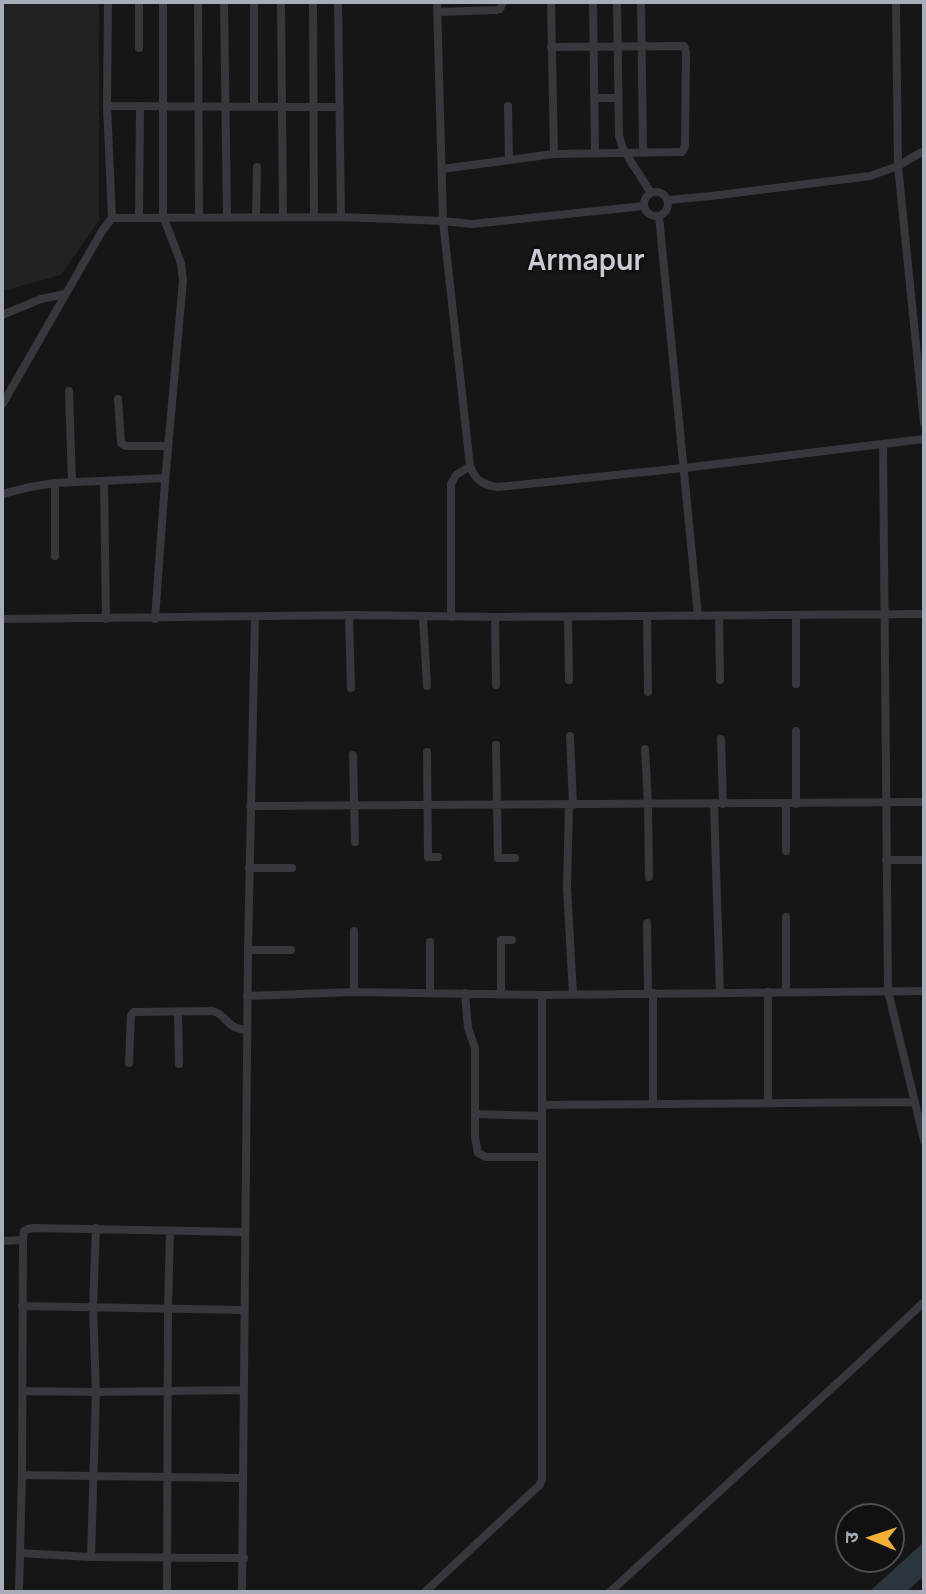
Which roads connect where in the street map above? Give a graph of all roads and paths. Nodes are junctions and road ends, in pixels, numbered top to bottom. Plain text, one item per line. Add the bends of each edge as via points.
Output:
1 (108, 2) edge
2 (139, 2) edge
3 (163, 2) edge
4 (198, 2) edge
5 (224, 2) edge
6 (254, 2) edge
7 (281, 2) edge
8 (313, 2) edge
9 (338, 2) edge
10 (437, 2) edge
11 (503, 2) edge
12 (551, 2) edge
13 (593, 2) edge
14 (617, 2) edge
15 (641, 2) edge
16 (896, 2) edge
17 (438, 12) junction
18 (551, 47) junction
19 (593, 47) junction
20 (617, 47) junction
21 (642, 47) junction
22 (139, 48) dead end
23 (594, 98) junction
24 (618, 98) junction
25 (107, 106) junction
26 (140, 106) junction
27 (163, 106) junction
28 (198, 106) junction
29 (226, 106) junction
30 (254, 106) junction
31 (281, 106) junction
32 (508, 106) dead end
33 (313, 107) junction
34 (340, 107) junction
35 (625, 152) junction
36 (643, 152) junction
37 (924, 152) edge
38 (594, 153) junction
39 (554, 154) junction
40 (509, 160) junction
41 (898, 166) junction
42 (257, 167) dead end
43 (442, 169) junction
44 (652, 193) junction
45 (668, 200) junction
46 (644, 206) junction
47 (139, 216) junction
48 (163, 216) junction
49 (659, 216) junction
50 (199, 217) junction
51 (227, 217) junction
52 (256, 217) junction
53 (283, 217) junction
54 (314, 217) junction
55 (341, 217) junction
56 (112, 218) junction
57 (443, 221) junction
58 (65, 294) junction
59 (2, 314) edge
60 (69, 391) dead end
61 (118, 399) dead end
62 (2, 405) edge
63 (924, 423) edge
64 (924, 439) edge
65 (883, 444) junction
66 (168, 446) junction
67 (470, 466) junction
68 (684, 468) junction
69 (165, 478) junction
70 (104, 481) junction
71 (72, 482) junction
72 (55, 483) junction
73 (2, 494) edge
74 (55, 556) dead end
75 (924, 614) edge
76 (349, 615) junction
77 (796, 615) junction
78 (885, 615) junction
79 (647, 616) junction
80 (698, 616) junction
81 (719, 616) junction
82 (255, 617) junction
83 (423, 617) junction
84 (451, 617) junction
85 (495, 617) junction
86 (568, 617) junction
87 (2, 619) edge
88 (106, 619) junction
89 (155, 619) junction
90 (569, 680) dead end
91 (720, 680) dead end
92 (796, 684) dead end
93 (427, 685) dead end
94 (496, 685) dead end
95 (351, 688) dead end
96 (648, 692) dead end
97 (796, 731) dead end
98 (570, 736) dead end
99 (721, 738) dead end
100 (496, 745) dead end
101 (645, 749) dead end
102 (427, 752) dead end
103 (353, 755) dead end
104 (886, 802) junction
105 (924, 802) edge
106 (648, 804) junction
107 (718, 804) junction
108 (786, 804) junction
109 (796, 804) junction
110 (355, 805) junction
111 (427, 805) junction
112 (497, 805) junction
113 (571, 805) junction
114 (250, 806) junction
115 (355, 842) dead end
116 (786, 851) dead end
117 (438, 857) dead end
118 (514, 858) dead end
119 (886, 860) junction
120 (924, 860) edge
121 (249, 868) junction
122 (292, 868) dead end
123 (649, 877) dead end
124 (786, 917) dead end
125 (647, 923) dead end
126 (354, 931) dead end
127 (512, 940) dead end
128 (430, 942) dead end
129 (248, 950) junction
130 (291, 950) dead end
131 (888, 991) junction
132 (924, 991) edge
133 (354, 992) junction
134 (768, 992) junction
135 (786, 992) junction
136 (430, 993) junction
137 (465, 993) junction
138 (650, 993) junction
139 (720, 993) junction
140 (501, 994) junction
141 (573, 994) junction
142 (542, 995) junction
143 (247, 996) junction
144 (178, 1012) junction
145 (247, 1030) junction
146 (129, 1063) dead end
147 (178, 1064) dead end
148 (915, 1102) junction
149 (768, 1103) junction
150 (653, 1104) junction
151 (542, 1105) junction
152 (475, 1114) junction
153 (542, 1116) junction
154 (924, 1140) edge
155 (542, 1157) junction
156 (96, 1228) junction
157 (170, 1231) junction
158 (244, 1232) junction
159 (23, 1240) junction
160 (2, 1241) edge
161 (924, 1301) edge
162 (22, 1306) junction
163 (93, 1307) junction
164 (168, 1309) junction
165 (244, 1310) junction
166 (243, 1390) junction
167 (23, 1391) junction
168 (96, 1392) junction
169 (169, 1392) junction
170 (22, 1475) junction
171 (94, 1477) junction
172 (167, 1477) junction
173 (243, 1478) junction
174 (20, 1553) junction
175 (91, 1558) junction
176 (167, 1558) junction
177 (244, 1558) junction
178 (19, 1592) edge
179 (167, 1592) edge
180 (242, 1592) edge
181 (425, 1592) edge
182 (610, 1592) edge

1 - 25 street
2 - 22 street
3 - 27 street
4 - 28 street
5 - 29 street
6 - 30 street
7 - 31 street
8 - 33 street
9 - 34 street
10 - 17 street
11 - 17 street via 496,10
12 - 18 street
13 - 19 street
14 - 20 street
15 - 21 street
16 - 41 street
17 - 43 street
18 - 19 street
18 - 39 street
19 - 20 street
19 - 23 street
20 - 21 street
20 - 24 street
21 - 36 street
21 - 36 street via 681,46 686,52 684,150
23 - 24 street
23 - 38 street
24 - 35 street via 620,144
25 - 26 street
25 - 56 street
26 - 27 street
26 - 47 street
27 - 28 street
27 - 48 street
28 - 29 street
28 - 50 street
29 - 30 street
29 - 51 street
30 - 31 street
31 - 33 street
31 - 53 street
32 - 40 street
33 - 34 street
33 - 54 street
34 - 55 street
35 - 36 street
35 - 38 street
35 - 44 street
37 - 41 street
38 - 39 street
39 - 40 street
40 - 43 street
41 - 45 street via 870,176
41 - 63 street
42 - 52 street
43 - 57 street
44 - 45 street via 659,192
44 - 46 street
45 - 49 street via 666,211
46 - 49 street via 648,213
46 - 57 street via 471,224
47 - 48 street
47 - 56 street
48 - 50 street
48 - 66 street via 183,280
49 - 68 street
50 - 51 street
51 - 52 street
52 - 53 street
53 - 54 street
54 - 55 street
55 - 57 street
56 - 58 street
57 - 67 street
58 - 59 street
58 - 62 street
60 - 71 street
61 - 66 street via 121,443
64 - 65 street
65 - 68 street
65 - 78 street
66 - 69 street
67 - 68 street via 475,478 498,487
67 - 84 street via 451,484
68 - 80 street
69 - 70 street
69 - 89 street
70 - 71 street
70 - 88 street
71 - 72 street
72 - 73 street
72 - 74 street
75 - 78 street
76 - 82 street
76 - 83 street
76 - 95 street
77 - 78 street
77 - 81 street
77 - 92 street
78 - 104 street
79 - 80 street
79 - 86 street
79 - 96 street
80 - 81 street
81 - 91 street
82 - 89 street
82 - 114 street
83 - 84 street
83 - 93 street
84 - 85 street
85 - 86 street
85 - 94 street
86 - 90 street
87 - 88 street
88 - 89 street
97 - 109 street
98 - 113 street
99 - 107 street
100 - 112 street
101 - 106 street
102 - 111 street
103 - 110 street
104 - 105 street
104 - 109 street
104 - 119 street
106 - 107 street
106 - 113 street
106 - 123 street
107 - 108 street
107 - 139 street
108 - 109 street
108 - 116 street
110 - 111 street
110 - 114 street
110 - 115 street
111 - 112 street
111 - 117 street via 428,857
112 - 113 street
112 - 118 street via 498,858
113 - 141 street via 568,888
114 - 121 street
119 - 120 street
119 - 131 street
121 - 122 street
121 - 129 street
124 - 135 street
125 - 138 street
126 - 133 street
127 - 140 street via 501,940
128 - 136 street
129 - 130 street
129 - 143 street
131 - 132 street
131 - 135 street
131 - 148 street
133 - 136 street
133 - 143 street
134 - 135 street
134 - 139 street
134 - 149 street
136 - 137 street
137 - 140 street
137 - 152 street via 475,1048
138 - 139 street
138 - 141 street
138 - 150 street
140 - 142 street
141 - 142 street
142 - 151 street
143 - 145 street
144 - 145 street via 217,1012 231,1027
144 - 146 street via 132,1013
144 - 147 street
145 - 158 street
148 - 149 street
148 - 154 street
149 - 150 street
150 - 151 street
151 - 153 street
152 - 153 street
152 - 155 street via 481,1156
153 - 155 street
155 - 181 street via 542,1480
156 - 157 street
156 - 159 street via 28,1228
156 - 163 street
157 - 158 street
157 - 164 street
158 - 165 street
159 - 160 street
159 - 162 street
161 - 182 street
162 - 163 street
162 - 167 street
163 - 164 street
163 - 168 street
164 - 165 street
164 - 169 street
165 - 166 street
166 - 169 street
166 - 173 street
167 - 168 street
167 - 170 street
168 - 169 street
168 - 171 street
169 - 172 street
170 - 171 street
170 - 174 street
171 - 172 street
171 - 175 street
172 - 173 street
172 - 176 street
173 - 177 street
174 - 175 street
174 - 178 street
175 - 176 street
176 - 177 street
176 - 179 street
177 - 180 street

